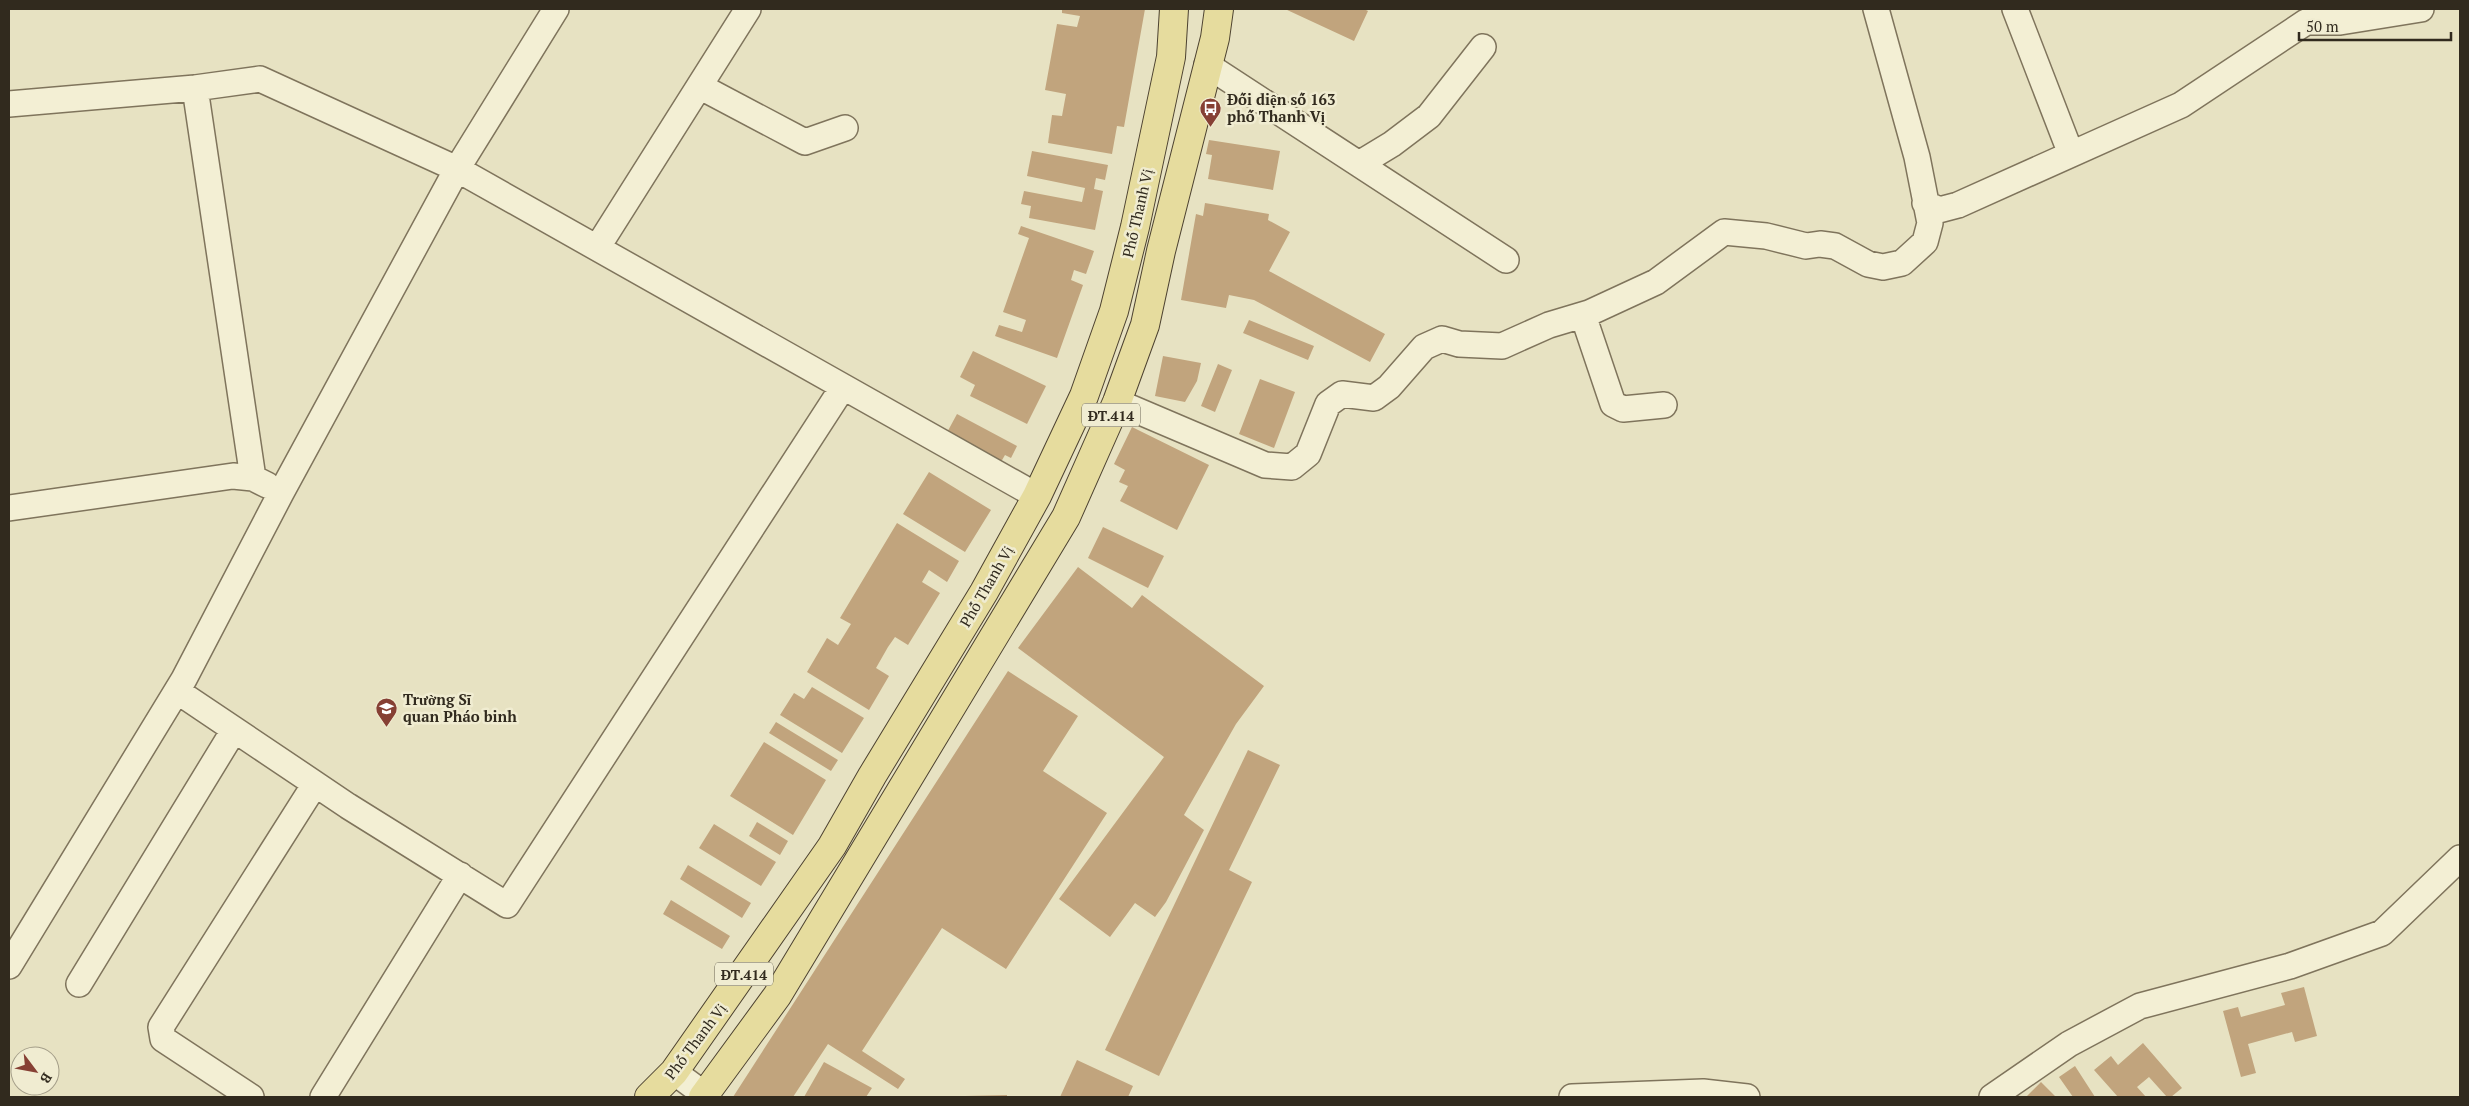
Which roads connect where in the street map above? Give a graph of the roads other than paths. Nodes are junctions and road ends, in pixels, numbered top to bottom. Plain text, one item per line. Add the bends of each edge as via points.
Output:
1 (556, 9) edge
2 (748, 9) edge
3 (1174, 9) edge
4 (1219, 9) edge
5 (1876, 9) edge
6 (2015, 9) edge
7 (2421, 9) edge
8 (1482, 47) dead end
9 (1207, 65) junction
10 (701, 87) junction
11 (195, 88) junction
12 (9, 104) edge
13 (845, 128) dead end
14 (2071, 154) junction
15 (1359, 164) junction
16 (457, 169) junction
17 (1925, 203) junction
18 (597, 248) junction
19 (1506, 260) dead end
20 (1589, 313) junction
21 (843, 386) junction
22 (1117, 402) junction
23 (1664, 405) dead end
24 (253, 478) junction
25 (281, 493) junction
26 (1038, 496) junction
27 (9, 508) edge
28 (176, 691) junction
29 (234, 730) junction
30 (315, 784) junction
31 (2460, 858) edge
32 (460, 875) junction
33 (9, 966) edge
34 (80, 984) dead end
35 (674, 1072) junction
36 (705, 1096) edge
37 (251, 1097) edge
38 (323, 1097) edge
39 (649, 1097) edge
40 (1572, 1097) edge
41 (1747, 1097) edge
42 (1992, 1097) edge

1 - 16 street
2 - 10 street
3 - 26 main road, Phố Thanh Vị via 1169,66 1114,311 1084,396
4 - 9 main road, ĐT.414
5 - 17 street via 1917,156
6 - 14 street
7 - 14 street via 2340,22 2306,22 2181,105
8 - 15 street via 1429,116
9 - 15 street
9 - 22 main road, ĐT.414 via 1145,325
10 - 13 street via 805,142
10 - 18 street
11 - 12 street
11 - 16 street via 260,79
11 - 24 street
14 - 17 street via 1958,204 1939,210
15 - 19 street
16 - 18 street
16 - 25 street
17 - 20 street via 1930,223 1925,242 1902,263 1883,267 1868,264 1835,246 1806,246 1766,236 1724,232 1656,282
18 - 21 street
20 - 22 street via 1549,325 1502,346 1459,344 1442,339 1424,347 1389,387 1374,398 1342,394 1328,404 1308,454 1292,467 1265,465
20 - 23 street via 1585,321 1612,404 1623,409
21 - 26 street
21 - 32 street via 507,904
22 - 36 main road, ĐT.414 via 1066,517 777,996
24 - 25 street
24 - 27 street via 233,476
25 - 28 street
26 - 35 main road, Phố Thanh Vị / ĐT.414 via 832,846
28 - 29 street
28 - 33 street
29 - 30 street
29 - 34 street
30 - 32 street
30 - 37 street via 161,1028 163,1039
31 - 42 street via 2382,933 2290,966 2140,1006 2069,1044
32 - 38 street
35 - 36 street
35 - 39 main road, Phố Thanh Vị / ĐT.414
40 - 41 street via 1703,1092

